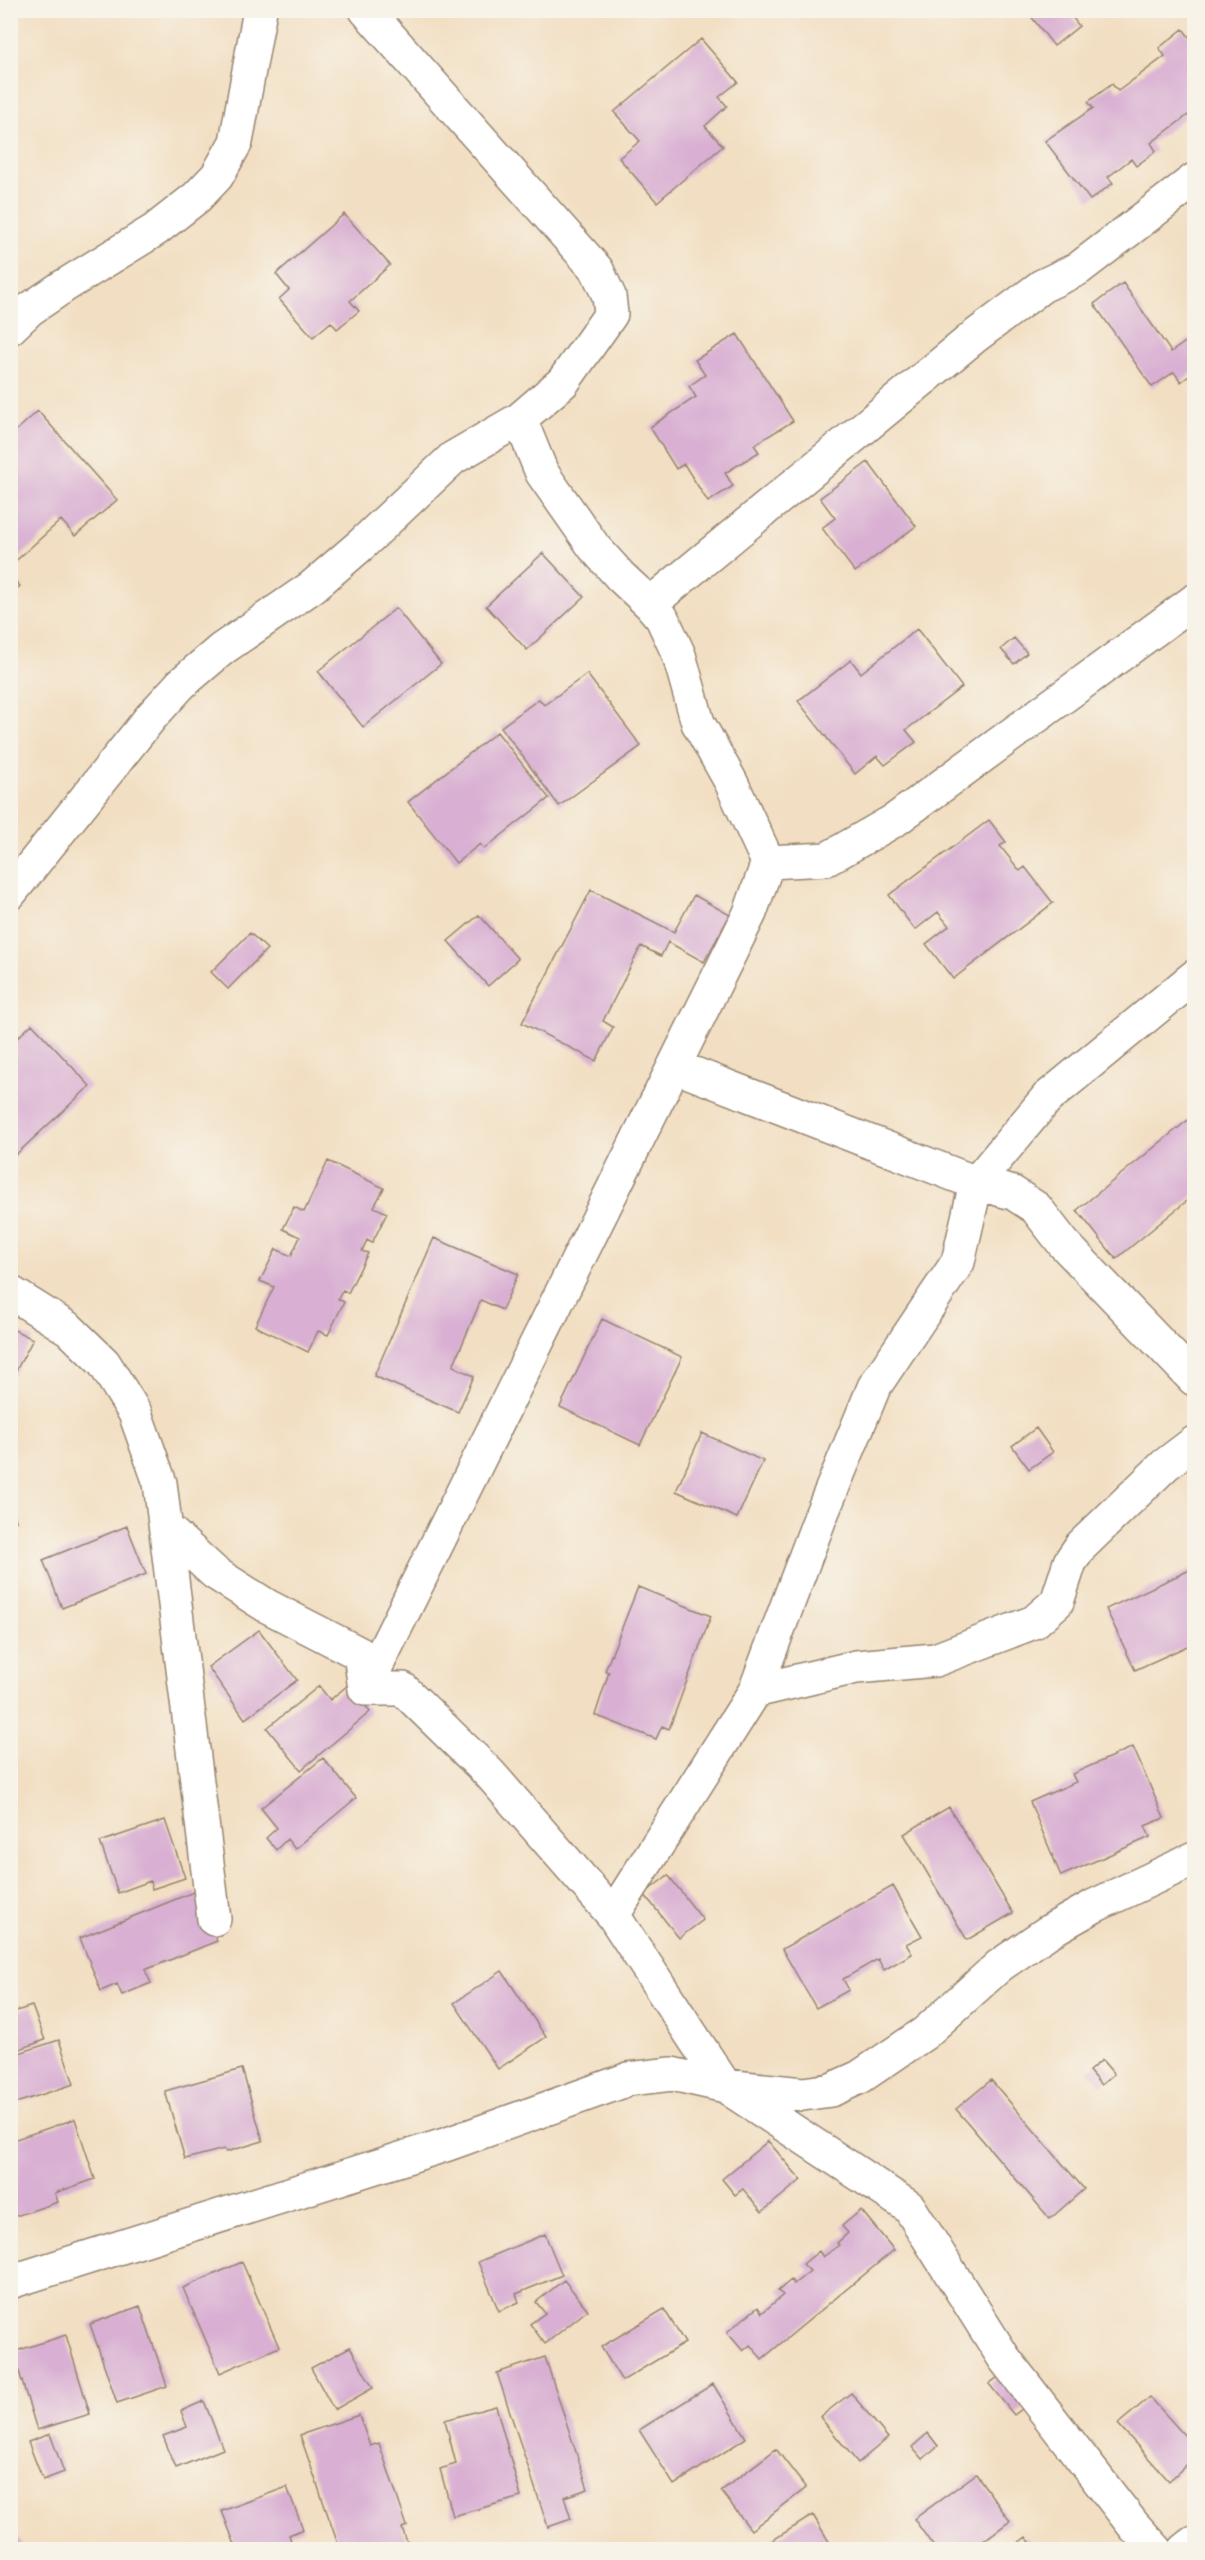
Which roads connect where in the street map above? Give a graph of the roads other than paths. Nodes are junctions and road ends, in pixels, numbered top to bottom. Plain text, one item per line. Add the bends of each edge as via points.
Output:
1 (260, 10) edge
2 (366, 10) edge
3 (1194, 180) edge
4 (10, 328) edge
5 (520, 419) junction
6 (1194, 601) edge
7 (650, 604) junction
8 (768, 862) junction
9 (10, 892) edge
10 (1194, 977) edge
11 (674, 1066) junction
12 (976, 1183) junction
13 (10, 1292) edge
14 (1194, 1379) edge
15 (1194, 1443) edge
16 (166, 1528) junction
17 (365, 1689) junction
18 (755, 1691) junction
19 (1194, 1859) edge
20 (612, 1916) junction
21 (214, 1919) dead end
22 (725, 2086) junction
23 (10, 2282) edge
24 (1194, 2543) edge
25 (1156, 2550) edge
26 (1185, 2550) edge

1 - 4 street via 236,142 218,176 155,230 64,286
2 - 5 street via 597,270 609,296 611,314 563,382
3 - 7 street via 1078,269 1042,286 974,337
5 - 7 street via 542,473 594,548
5 - 9 street via 453,458 312,587 222,649 181,684
6 - 8 street via 895,820 828,859
7 - 8 street via 662,618 679,655 698,723
8 - 11 street via 750,913
10 - 12 street via 1047,1098
11 - 12 street
11 - 17 street
12 - 14 street via 1013,1193 1036,1208 1064,1244
12 - 18 street via 958,1262 874,1387
13 - 16 street via 69,1329 104,1363 135,1413 160,1483
15 - 18 street via 1081,1546 1070,1562 1057,1602 1034,1622 935,1660 856,1666
16 - 17 street via 215,1573 267,1606 360,1654
16 - 21 street
17 - 20 street via 403,1689 490,1774
18 - 20 street
19 - 22 street via 1048,1932 999,1966 925,2033 860,2077 831,2090 803,2094
20 - 22 street
22 - 23 street via 672,2074 629,2079 448,2144
22 - 25 street via 909,2207 1004,2358
24 - 26 street

